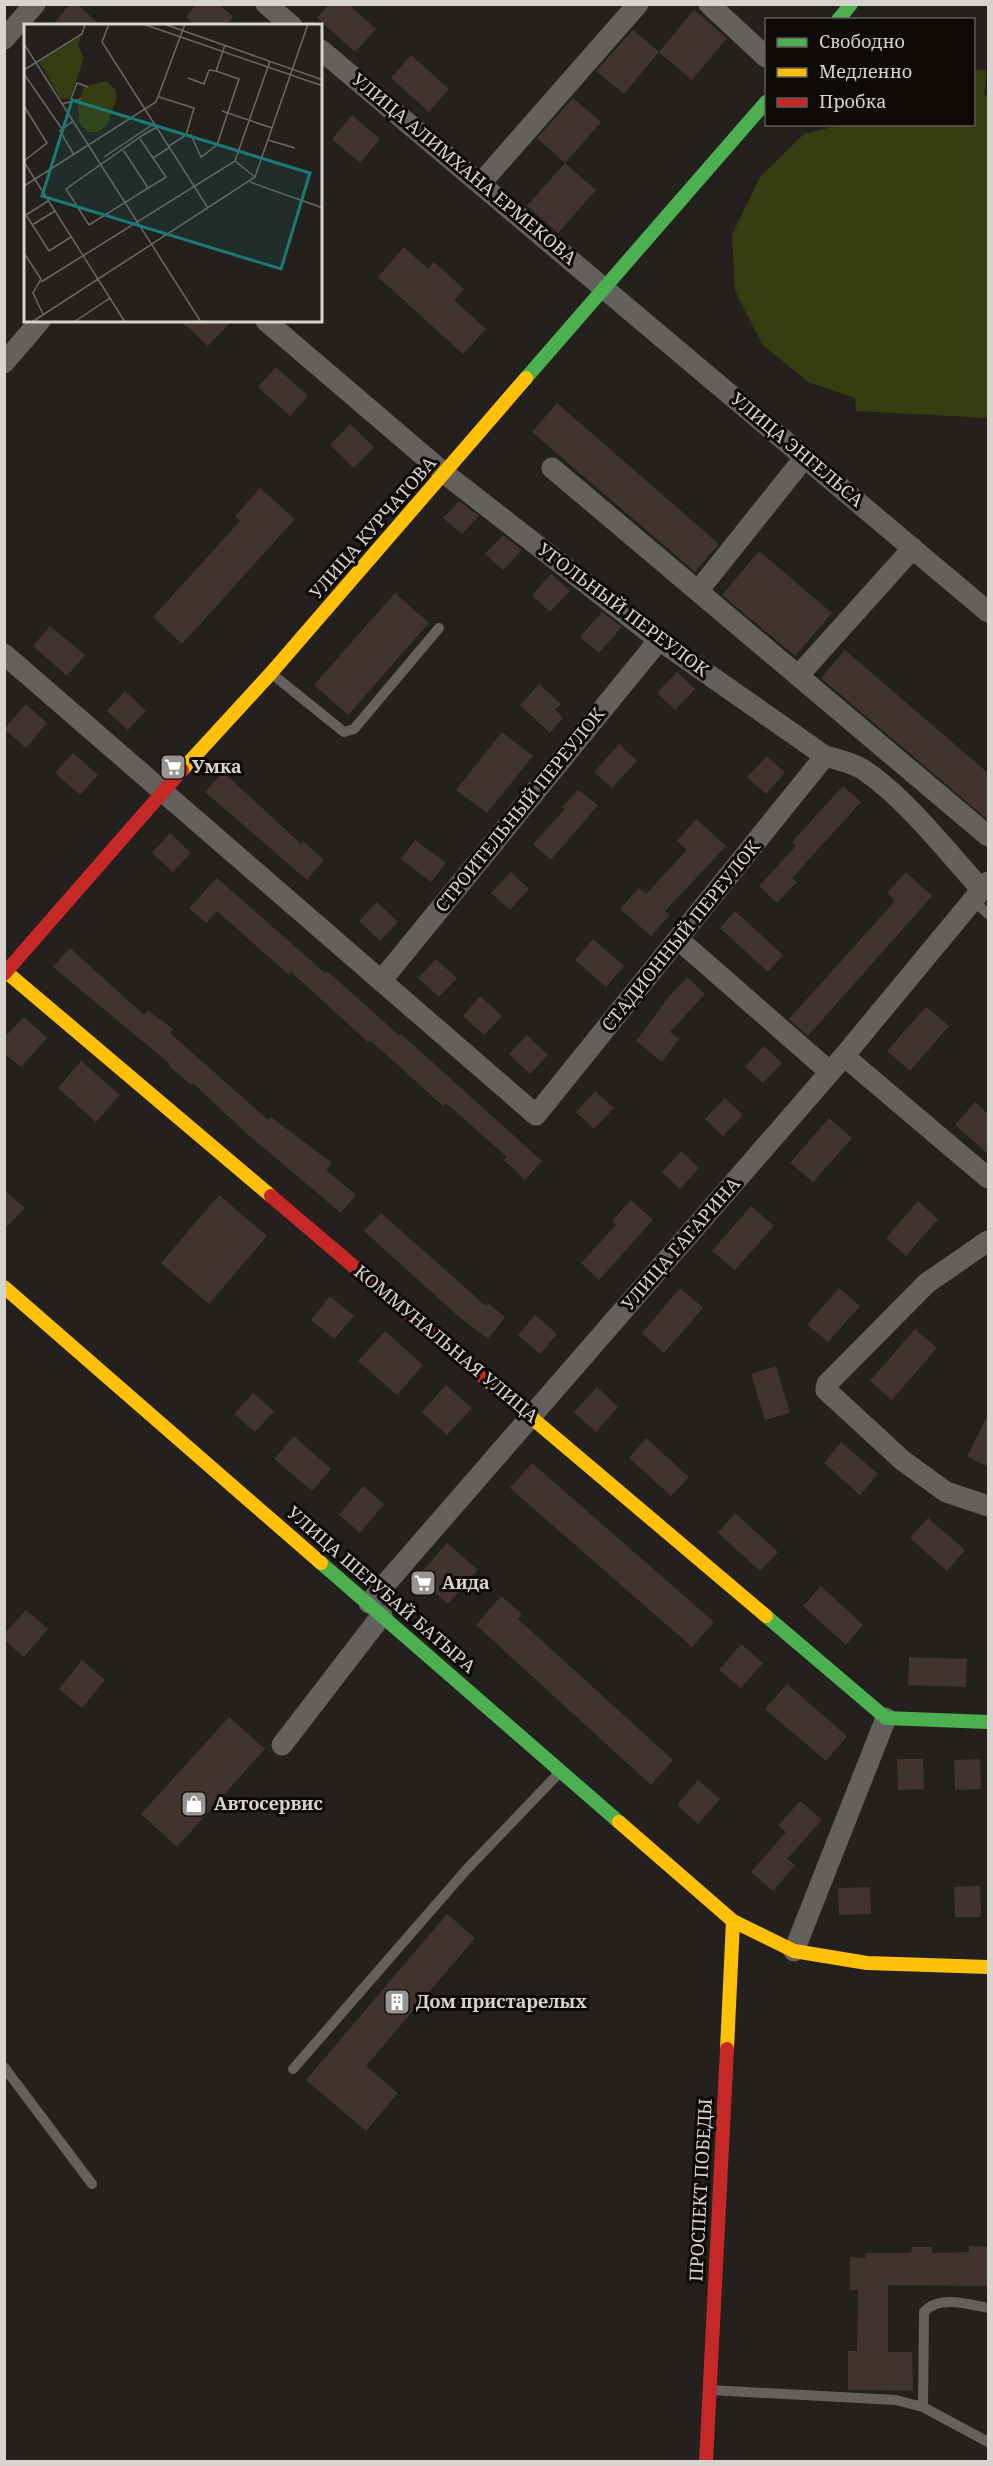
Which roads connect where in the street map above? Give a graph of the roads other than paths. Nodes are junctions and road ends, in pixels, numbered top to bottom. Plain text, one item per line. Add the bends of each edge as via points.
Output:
1 (34, 4) edge
2 (266, 4) edge
3 (638, 4) edge
4 (709, 4) edge
5 (851, 4) edge
6 (840, 18) edge
7 (290, 24) edge
8 (4, 39) edge
9 (322, 51) edge
10 (765, 56) edge
11 (765, 103) edge
12 (481, 183) junction
13 (606, 288) junction
14 (39, 322) edge
15 (267, 322) edge
16 (4, 363) edge
17 (805, 457) junction
18 (552, 468) dead end
19 (444, 473) junction
20 (913, 548) junction
21 (698, 591) junction
22 (988, 612) edge
23 (439, 628) dead end
24 (659, 640) junction
25 (4, 654) edge
26 (271, 674) junction
27 (798, 676) junction
28 (825, 756) junction
29 (162, 792) junction
30 (988, 836) edge
31 (983, 896) edge
32 (679, 940) junction
33 (5, 972) edge
34 (381, 981) junction
35 (837, 1064) junction
36 (988, 1178) edge
37 (988, 1240) edge
38 (4, 1287) edge
39 (532, 1416) junction
40 (988, 1506) edge
41 (376, 1609) junction
42 (886, 1718) junction
43 (988, 1722) edge
44 (282, 1745) dead end
45 (562, 1771) junction
46 (733, 1921) junction
47 (794, 1951) junction
48 (988, 1967) edge
49 (4, 2067) edge
50 (293, 2069) dead end
51 (92, 2184) dead end
52 (988, 2308) edge
53 (709, 2390) junction
54 (923, 2407) junction
55 (988, 2442) edge
56 (706, 2462) edge

1 - 8 street
2 - 7 street
3 - 12 street
4 - 10 street
5 - 6 street
9 - 12 street, УЛИЦА АЛИМХАНА ЕРМЕКОВА
11 - 13 street, УЛИЦА КУРЧАТОВА
12 - 13 street, УЛИЦА АЛИМХАНА ЕРМЕКОВА
13 - 17 street, УЛИЦА ЭНГЕЛЬСА
13 - 19 street, УЛИЦА КУРЧАТОВА
14 - 16 street
15 - 19 street, УГОЛЬНЫЙ ПЕРЕУЛОК
17 - 20 street, УЛИЦА ЭНГЕЛЬСА
17 - 21 street
18 - 21 street
19 - 24 street, УГОЛЬНЫЙ ПЕРЕУЛОК
19 - 26 street, УЛИЦА КУРЧАТОВА
20 - 22 street, УЛИЦА ЭНГЕЛЬСА
20 - 27 street
21 - 27 street
23 - 26 lane via 354,729 344,732
24 - 28 street, УГОЛЬНЫЙ ПЕРЕУЛОК
24 - 34 street, СТРОИТЕЛЬНЫЙ ПЕРЕУЛОК
25 - 29 street
26 - 29 street, УЛИЦА КУРЧАТОВА
27 - 30 street
28 - 31 street, УГОЛЬНЫЙ ПЕРЕУЛОК via 868,772
28 - 32 street, СТАДИОННЫЙ ПЕРЕУЛОК
29 - 33 street, УЛИЦА КУРЧАТОВА
29 - 34 street
31 - 35 street, УЛИЦА ГАГАРИНА
32 - 34 street, СТАДИОННЫЙ ПЕРЕУЛОК via 537,1115
32 - 35 street
33 - 39 street, КОММУНАЛЬНАЯ УЛИЦА
35 - 36 street
35 - 39 street, УЛИЦА ГАГАРИНА
37 - 40 street via 927,1283 827,1384 826,1390 902,1460 946,1492
38 - 41 street, УЛИЦА ШЕРУБАЙ БАТЫРА
39 - 41 street, УЛИЦА ГАГАРИНА
39 - 42 street, КОММУНАЛЬНАЯ УЛИЦА
41 - 44 street, УЛИЦА ГАГАРИНА
41 - 45 street, УЛИЦА ШЕРУБАЙ БАТЫРА
42 - 43 street
42 - 47 street
45 - 46 street, УЛИЦА ШЕРУБАЙ БАТЫРА
45 - 50 lane via 467,1869
46 - 47 street, УЛИЦА ШЕРУБАЙ БАТЫРА
46 - 53 street, ПРОСПЕКТ ПОБЕДЫ
47 - 48 street, УЛИЦА ШЕРУБАЙ БАТЫРА via 867,1963
49 - 51 lane
52 - 54 lane via 940,2301 924,2312
53 - 54 lane via 896,2400
53 - 56 street, ПРОСПЕКТ ПОБЕДЫ
54 - 55 lane

